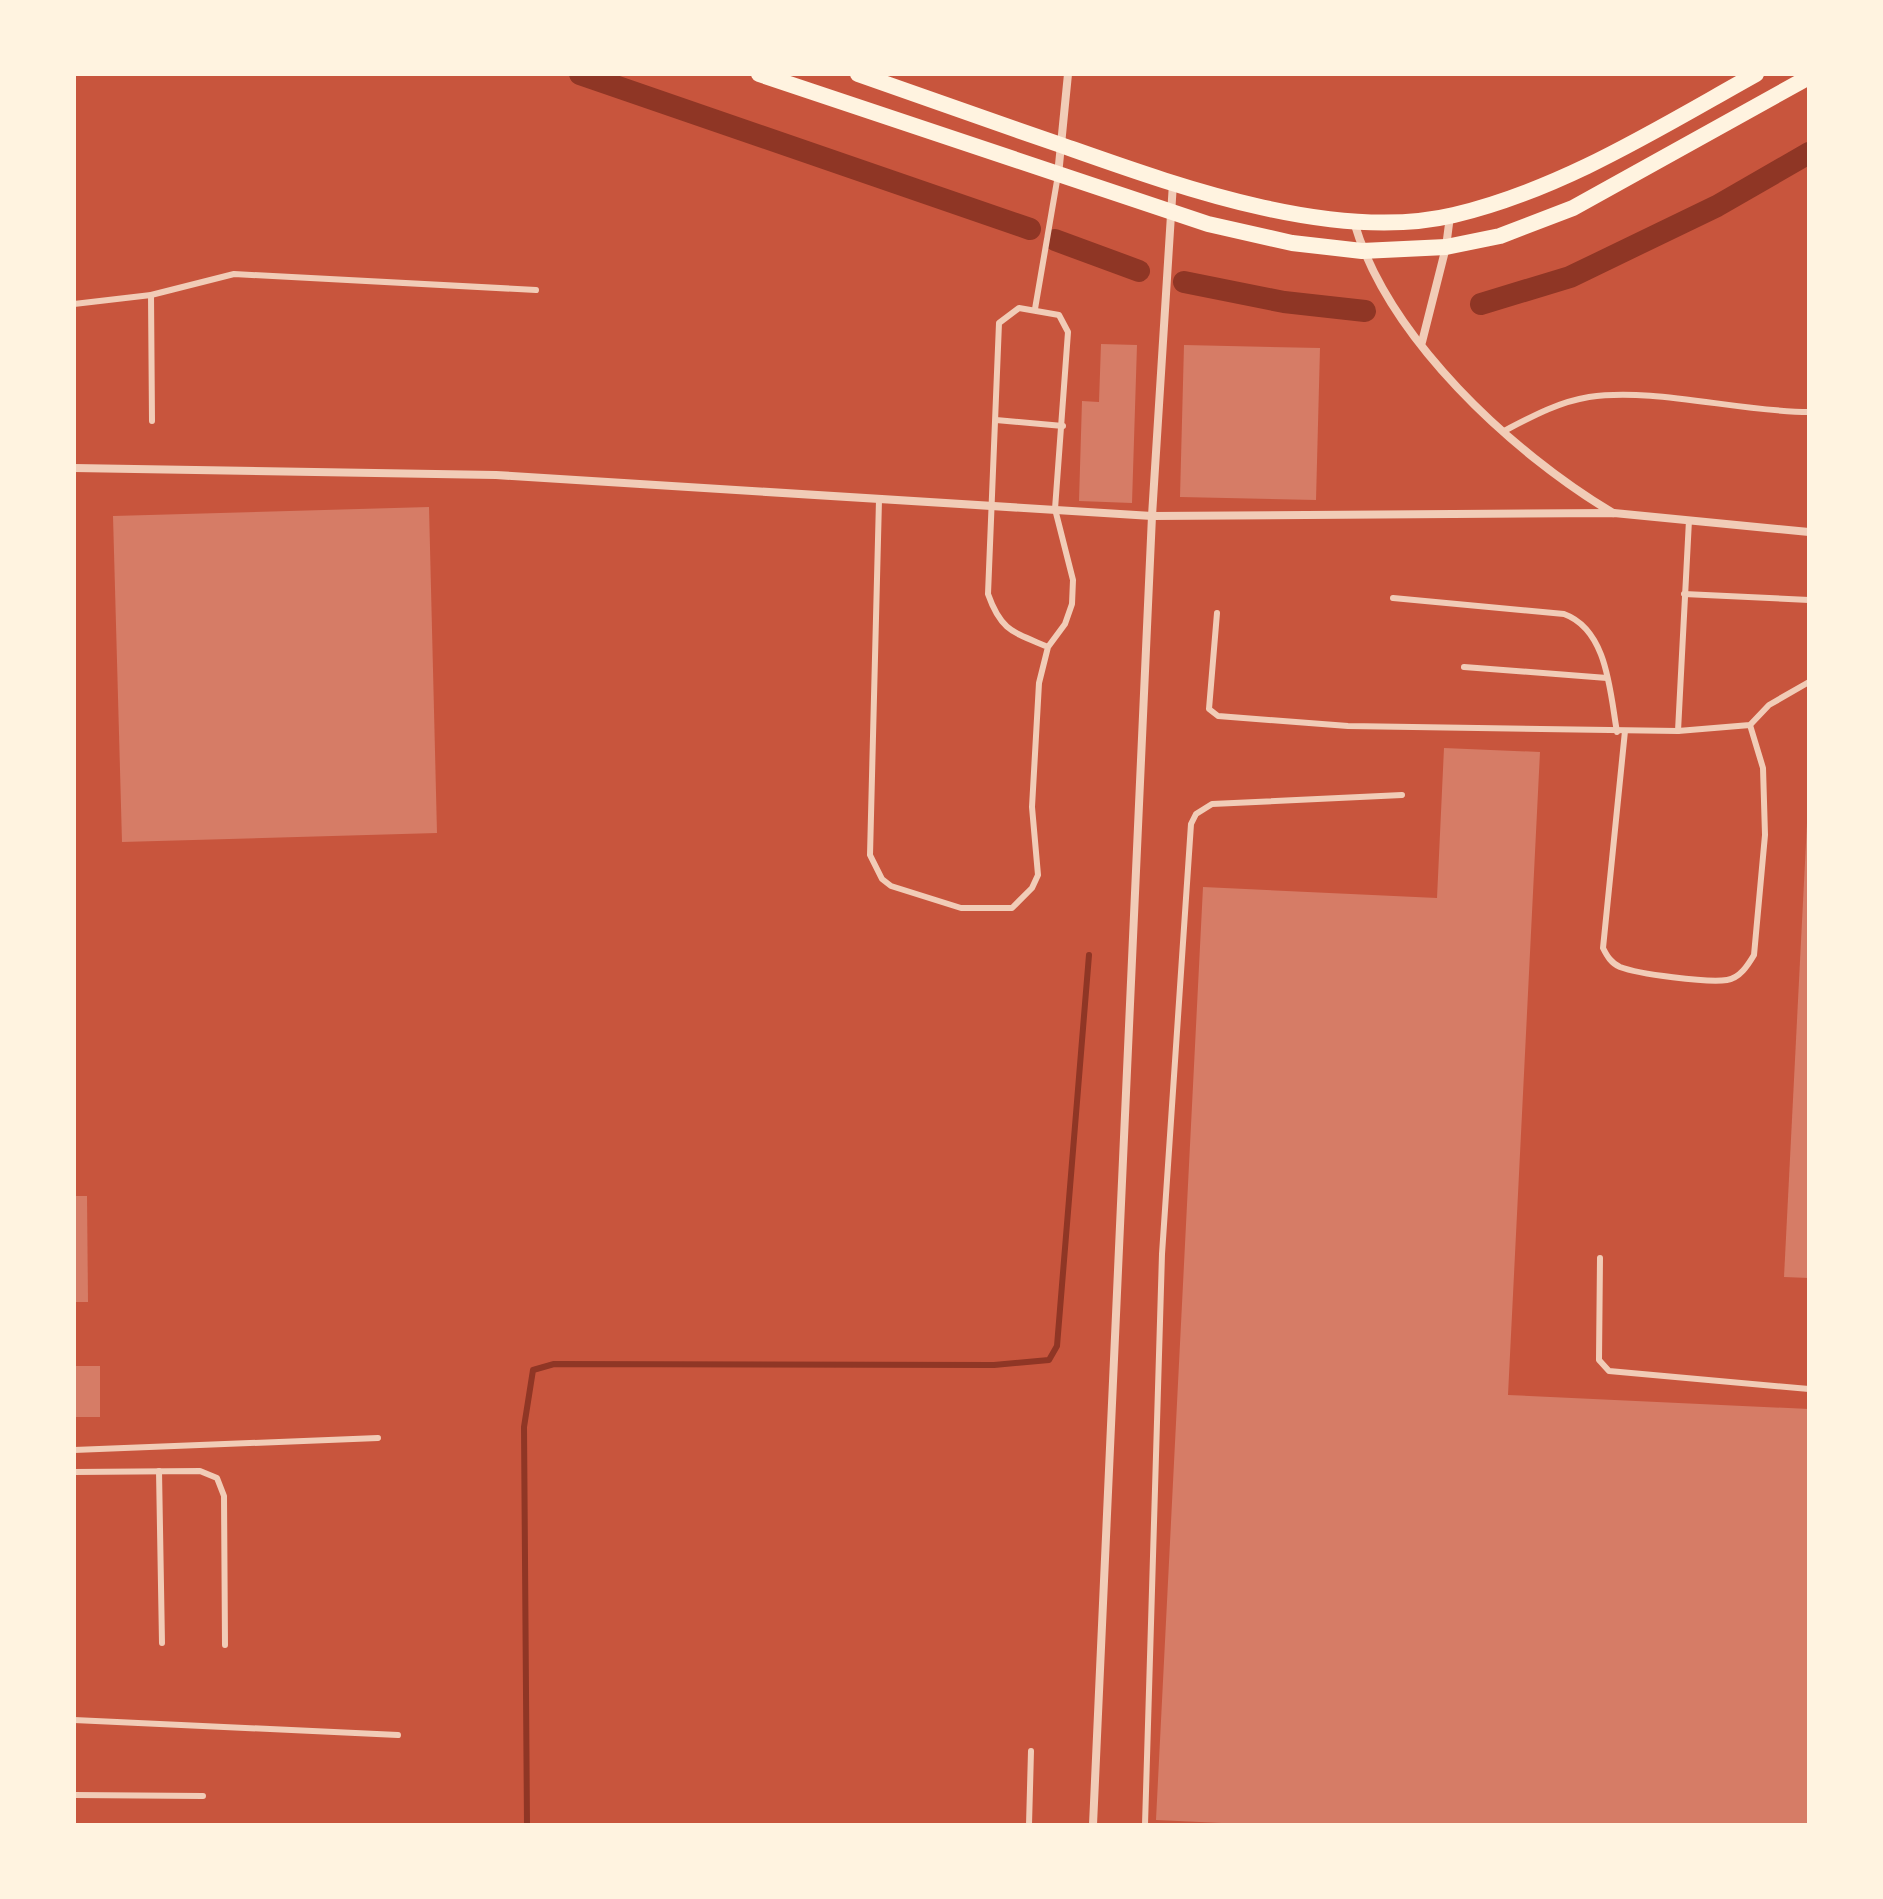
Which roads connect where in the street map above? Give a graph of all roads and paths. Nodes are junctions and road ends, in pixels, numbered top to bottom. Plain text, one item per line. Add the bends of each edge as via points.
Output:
1 (759, 74) edge
2 (858, 74) edge
3 (1068, 74) edge
4 (1756, 74) edge
5 (1809, 77) edge
6 (1062, 146) junction
7 (1058, 175) junction
8 (1173, 183) junction
9 (1169, 211) junction
10 (1450, 216) junction
11 (1353, 221) junction
12 (1446, 247) junction
13 (1362, 251) junction
14 (536, 290) dead end
15 (151, 295) junction
16 (74, 304) edge
17 (1035, 309) junction
18 (1422, 342) junction
19 (1809, 412) edge
20 (996, 420) junction
21 (152, 421) dead end
22 (1063, 426) junction
23 (1504, 431) junction
24 (74, 468) edge
25 (879, 500) junction
26 (992, 504) junction
27 (1055, 509) junction
28 (1614, 513) junction
29 (1152, 516) junction
30 (1689, 520) junction
31 (1809, 531) edge
32 (1684, 594) junction
33 (1393, 598) dead end
34 (1809, 600) edge
35 (1217, 613) dead end
36 (1048, 647) junction
37 (1464, 667) dead end
38 (1607, 678) junction
39 (1809, 682) edge
40 (1750, 725) junction
41 (1625, 731) junction
42 (1678, 731) junction
43 (1617, 732) junction
44 (1402, 795) dead end
45 (1600, 1258) dead end
46 (1809, 1389) edge
47 (378, 1438) dead end
48 (74, 1450) edge
49 (159, 1471) junction
50 (74, 1472) edge
51 (162, 1643) dead end
52 (225, 1645) dead end
53 (74, 1720) edge
54 (398, 1735) dead end
55 (1031, 1751) dead end
56 (74, 1795) edge
57 (203, 1796) dead end
58 (1029, 1825) edge
59 (1093, 1825) edge
60 (1145, 1825) edge

1 - 7 main road
2 - 6 main road
3 - 6 street
4 - 10 main road via 1569,176
5 - 12 main road via 1573,208 1500,236
6 - 7 street
6 - 8 main road
7 - 9 main road
7 - 17 lane
8 - 9 street
8 - 11 main road via 1297,214
9 - 13 main road via 1292,243
9 - 29 street
10 - 11 main road
10 - 12 street
11 - 13 street
12 - 13 main road
12 - 18 street
13 - 18 street via 1386,299
14 - 15 lane via 234,274
15 - 16 lane
15 - 21 lane
17 - 20 lane via 1013,310 999,323
17 - 22 lane via 1059,315 1067,326
18 - 23 street
19 - 23 lane via 1621,394 1564,403
20 - 22 lane
20 - 26 lane
22 - 27 lane
23 - 28 street via 1544,467
24 - 25 street via 496,475
25 - 26 street
25 - 36 lane via 870,855 891,886 961,908 1012,908 1032,888 1038,875 1033,749
26 - 27 street
26 - 36 lane via 988,594 997,619 1008,630
27 - 29 street
27 - 36 lane via 1073,580 1072,604
28 - 29 street
28 - 30 street
29 - 59 street
30 - 31 street
30 - 32 lane
32 - 34 lane
32 - 42 lane
33 - 38 lane via 1564,614 1596,642
35 - 43 lane via 1209,709 1218,716 1348,726
37 - 38 lane
38 - 43 lane
39 - 40 lane via 1769,705
40 - 41 lane via 1763,768 1764,850 1754,955 1728,980 1621,967 1603,948
40 - 42 lane
41 - 42 lane
41 - 43 lane
44 - 60 lane via 1212,804 1191,824 1162,1254
45 - 46 lane via 1599,1360 1609,1371
47 - 48 lane
49 - 50 lane
49 - 51 lane
49 - 52 lane via 211,1474 223,1488
53 - 54 lane
55 - 58 lane
56 - 57 lane

